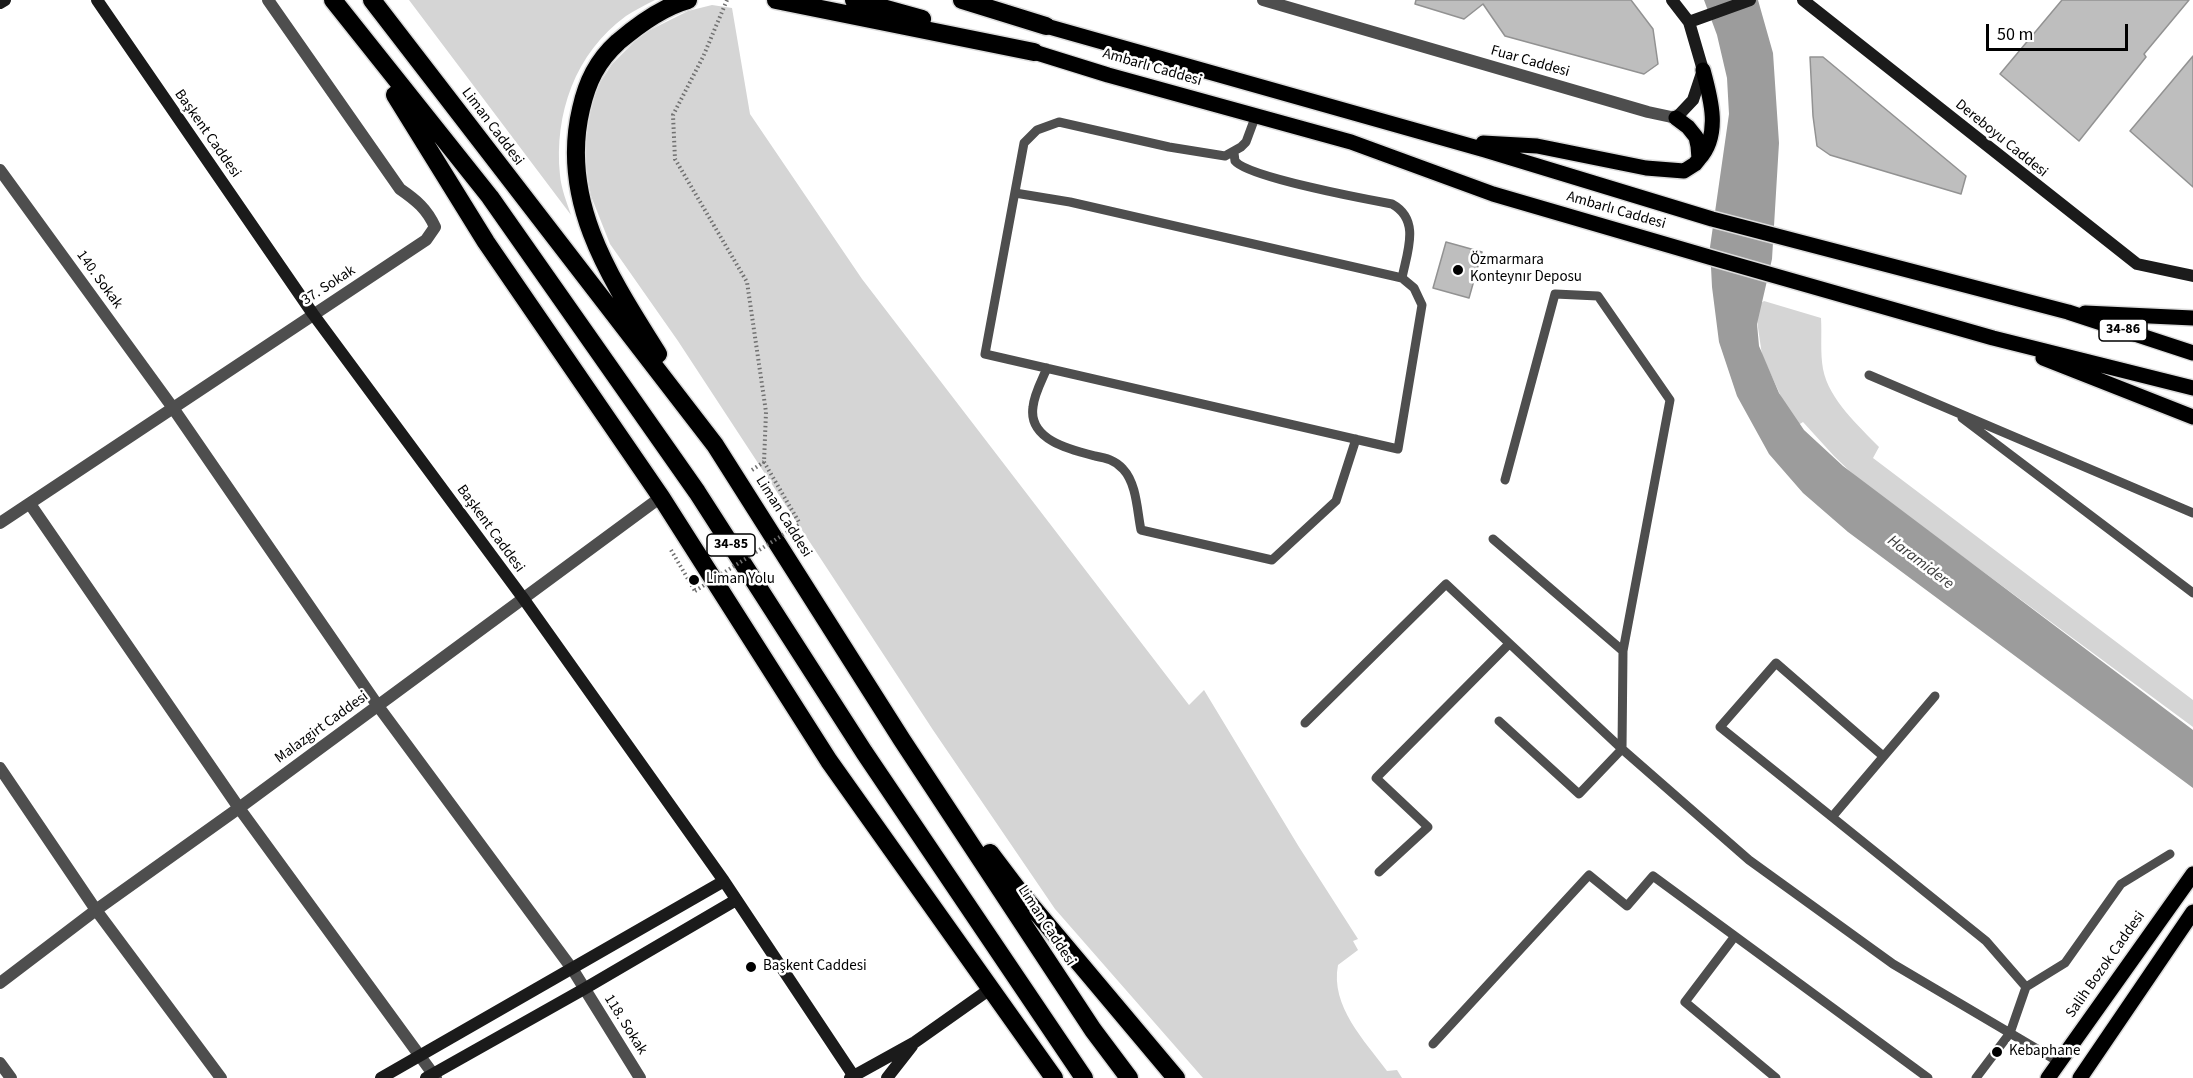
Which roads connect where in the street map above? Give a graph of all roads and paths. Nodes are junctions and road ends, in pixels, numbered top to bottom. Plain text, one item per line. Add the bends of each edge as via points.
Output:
1 (5, 0) edge
2 (97, 0) edge
3 (268, 0) edge
4 (333, 0) edge
5 (372, 0) edge
6 (688, 0) edge
7 (727, 0) edge
8 (776, 0) edge
9 (854, 0) edge
10 (962, 0) edge
11 (1672, 0) edge
12 (1750, 0) edge
13 (1803, 0) edge
14 (1269, 1) edge
15 (0, 3) edge
16 (1695, 20) junction
17 (1046, 26) joint
18 (355, 30) junction
19 (1034, 52) junction
20 (1703, 70) junction
21 (1256, 116) junction
22 (1676, 118) junction
23 (1453, 141) junction
24 (1233, 153) junction
25 (1699, 159) junction
26 (0, 170) edge
27 (1015, 193) junction
28 (2193, 276) edge
29 (1402, 278) junction
30 (2068, 312) junction
31 (313, 314) junction
32 (2193, 318) edge
33 (1993, 338) junction
34 (2193, 353) edge
35 (1047, 368) junction
36 (1869, 375) dead end
37 (2193, 388) edge
38 (173, 408) junction
39 (1951, 409) junction
40 (2193, 417) edge
41 (1356, 439) junction
42 (716, 445) junction
43 (1506, 480) dead end
44 (661, 497) junction
45 (30, 504) junction
46 (2193, 513) edge
47 (0, 523) edge
48 (1493, 539) dead end
49 (670, 550) dead end
50 (2193, 593) edge
51 (523, 598) junction
52 (1509, 644) junction
53 (1623, 651) junction
54 (1935, 696) dead end
55 (378, 706) junction
56 (1499, 721) dead end
57 (1305, 723) dead end
58 (902, 740) junction
59 (1622, 749) junction
60 (1883, 756) junction
61 (0, 768) edge
62 (239, 808) junction
63 (1832, 817) junction
64 (2170, 854) dead end
65 (1379, 872) dead end
66 (2193, 874) edge
67 (724, 881) junction
68 (736, 900) junction
69 (96, 910) junction
70 (2193, 912) edge
71 (1735, 936) junction
72 (573, 970) junction
73 (0, 983) edge
74 (2026, 987) junction
75 (990, 988) junction
76 (584, 989) junction
77 (2010, 1033) junction
78 (915, 1042) junction
79 (1433, 1044) dead end
80 (421, 1056) junction
81 (2059, 1062) junction
82 (0, 1063) edge
83 (432, 1077) edge
84 (853, 1077) edge
85 (11, 1078) edge
86 (221, 1078) edge
87 (381, 1078) edge
88 (640, 1078) edge
89 (887, 1078) edge
90 (1054, 1078) edge
91 (1084, 1078) edge
92 (1129, 1078) edge
93 (1176, 1078) edge
94 (1776, 1078) edge
95 (1928, 1078) edge
96 (1976, 1078) edge
97 (2048, 1078) edge
98 (2080, 1078) edge

1 - 15 street
2 - 31 street, Başkent Caddesi
3 - 31 street, 37. Sokak via 400,189 429,213 435,227 426,240
4 - 18 highway
5 - 42 highway, Liman Caddesi
6 - 42 highway via 637,25 603,56 586,86 576,130 576,173 587,224 613,282
7 - 49 path, bridge via 673,115 675,159 747,282 766,412 764,462 800,524 695,591
8 - 19 highway
9 - 19 highway
10 - 17 highway
11 - 16 street
12 - 16 street
13 - 28 street, Dereboyu Caddesi via 2137,264
14 - 22 street, Fuar Caddesi
16 - 20 street
17 - 23 main road, Ambarlı Caddesi
18 - 44 highway via 486,242
18 - 91 highway, 34-85 via 490,197 697,492 864,752
19 - 21 main road, Ambarlı Caddesi
20 - 22 street via 1693,100
20 - 25 main road via 1713,109 1712,136
21 - 24 lane via 1246,142
21 - 33 main road, Ambarlı Caddesi via 1351,142 1502,197
22 - 25 main road via 1696,137
23 - 25 main road via 1537,146 1646,168 1684,171
23 - 30 main road, Ambarlı Caddesi / 34-86 via 1712,219
24 - 27 lane via 1225,156 1191,151 1052,123 1037,130 1024,143
24 - 29 lane via 1235,161 1244,168 1397,207 1406,216 1411,232
26 - 38 street, 140. Sokak
27 - 29 lane via 1082,204
27 - 35 lane via 985,354
29 - 41 lane via 1414,288 1422,305 1398,449
30 - 32 main road
30 - 34 main road, Ambarlı Caddesi / 34-86
31 - 38 street, 37. Sokak
31 - 51 street, Başkent Caddesi
33 - 37 main road, Ambarlı Caddesi
33 - 40 main road
35 - 41 lane
35 - 41 lane via 1032,406 1040,432 1051,442 1118,464 1132,483 1141,530 1272,560 1336,501
36 - 39 lane
38 - 45 street, 37. Sokak
38 - 55 street, 140. Sokak
39 - 46 lane
39 - 50 lane
42 - 58 highway, Liman Caddesi
43 - 53 lane via 1555,294 1598,296 1670,400
44 - 51 street, Malazgirt Caddesi
44 - 75 highway via 829,761
45 - 47 street, 37. Sokak
45 - 62 street
48 - 53 lane
51 - 55 street, Malazgirt Caddesi
51 - 67 street, Başkent Caddesi
52 - 57 lane via 1446,584
52 - 59 lane
52 - 65 lane via 1376,778 1428,827
53 - 59 lane
54 - 60 lane
55 - 62 street, Malazgirt Caddesi
55 - 72 street, 118. Sokak
56 - 59 lane via 1579,794
58 - 92 highway, Liman Caddesi via 1093,1030
58 - 93 highway via 1018,890
59 - 77 lane via 1749,860 1893,964
60 - 63 lane
60 - 63 lane via 1776,663 1720,727
61 - 69 street
62 - 69 street, Malazgirt Caddesi
62 - 80 street
63 - 74 lane via 1986,941
64 - 74 lane via 2121,884 2065,963
66 - 81 main road, Salih Bozok Caddesi
67 - 68 street, Başkent Caddesi
67 - 72 street
68 - 76 street
68 - 84 street, Başkent Caddesi
69 - 73 street, Malazgirt Caddesi
69 - 86 street
70 - 98 main road
71 - 79 lane via 1653,876 1627,906 1590,874
71 - 94 lane via 1685,1002
71 - 95 lane
72 - 76 street, 118. Sokak
72 - 80 street
74 - 77 lane
75 - 78 street
75 - 90 highway
76 - 83 street
76 - 88 street, 118. Sokak
77 - 81 lane
77 - 96 lane
78 - 84 street
78 - 89 street
80 - 83 street
80 - 87 street
81 - 97 main road, Salih Bozok Caddesi
82 - 85 street

